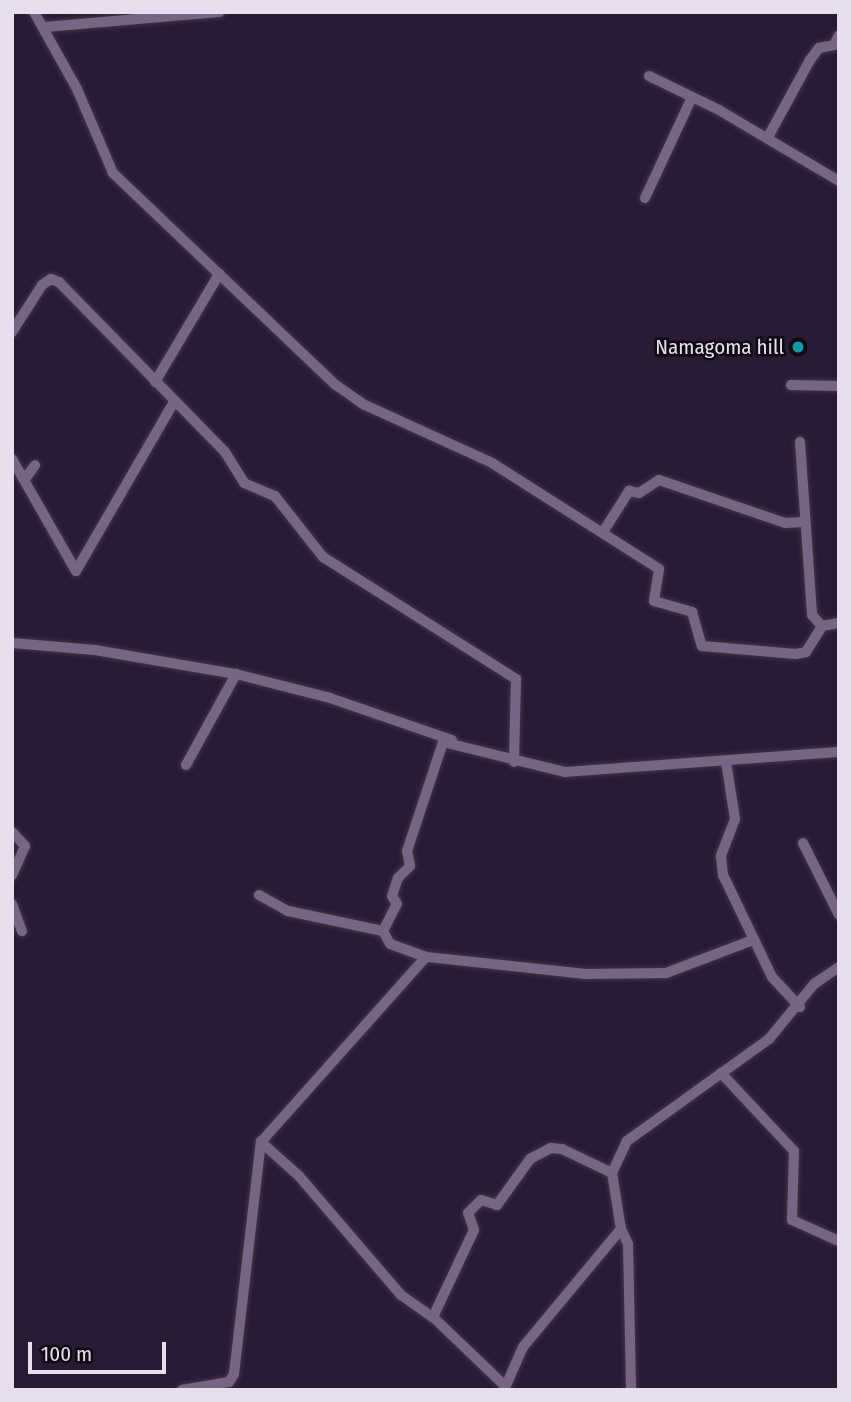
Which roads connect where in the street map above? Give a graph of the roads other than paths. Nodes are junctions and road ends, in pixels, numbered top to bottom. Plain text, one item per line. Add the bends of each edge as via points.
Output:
1 (34, 12) edge
2 (219, 12) edge
3 (44, 27) junction
4 (839, 35) edge
5 (649, 76) dead end
6 (692, 97) junction
7 (768, 137) junction
8 (839, 181) edge
9 (645, 198) dead end
10 (219, 274) junction
11 (12, 332) edge
12 (155, 382) junction
13 (791, 385) dead end
14 (839, 386) edge
15 (174, 402) junction
16 (800, 442) dead end
17 (12, 459) edge
18 (36, 465) dead end
19 (25, 480) junction
20 (804, 522) junction
21 (603, 532) junction
22 (839, 623) edge
23 (822, 626) junction
24 (12, 643) edge
25 (236, 674) junction
26 (483, 752) junction
27 (839, 752) edge
28 (514, 762) junction
29 (726, 762) junction
30 (186, 765) dead end
31 (12, 832) edge
32 (803, 843) dead end
33 (12, 875) edge
34 (259, 895) dead end
35 (12, 904) edge
36 (839, 915) edge
37 (22, 931) dead end
38 (383, 931) junction
39 (752, 940) junction
40 (426, 957) junction
41 (839, 967) edge
42 (800, 1007) junction
43 (721, 1073) junction
44 (261, 1142) junction
45 (612, 1173) junction
46 (621, 1229) junction
47 (839, 1241) edge
48 (433, 1317) junction
49 (504, 1388) edge
50 (182, 1390) edge
51 (631, 1390) edge

1 - 3 street
2 - 3 street
3 - 10 street via 113,173
4 - 7 street via 834,45 819,48 810,60
5 - 6 street
6 - 7 street
6 - 9 street
7 - 8 street
10 - 12 street
10 - 21 street via 365,405 492,463
11 - 12 street via 42,285 55,280
12 - 15 street
13 - 14 street
15 - 19 street via 76,570
15 - 28 street via 225,452 244,483 275,496 323,557 516,679
16 - 20 street
17 - 19 street
18 - 19 street
20 - 21 street via 785,523 659,480 639,494 629,491
20 - 23 street via 812,615
21 - 23 street via 659,569 653,601 692,612 698,639 708,648 806,652
22 - 23 street
24 - 25 street via 95,650
25 - 26 street via 415,724
25 - 30 street
26 - 28 street
26 - 38 street via 447,741 436,752 407,851 410,866 398,878 392,896 397,904
27 - 29 street
28 - 29 street via 565,772
29 - 39 street via 735,819 721,856 723,875
31 - 33 street via 25,846
32 - 36 street
34 - 38 street via 288,911
35 - 37 street
38 - 40 street via 390,944
39 - 40 street via 666,973 648,974 586,974
39 - 42 street via 772,977
40 - 44 street
41 - 42 street via 814,984
42 - 43 street via 769,1039
43 - 45 street via 627,1141
43 - 47 street via 794,1151 792,1220
44 - 48 street via 299,1176 401,1295
44 - 50 street via 234,1374 229,1382
45 - 46 street
45 - 48 street via 562,1149 530,1159 497,1205 481,1200 468,1213 474,1230
46 - 49 street via 523,1347
46 - 51 street via 628,1244
48 - 49 street

